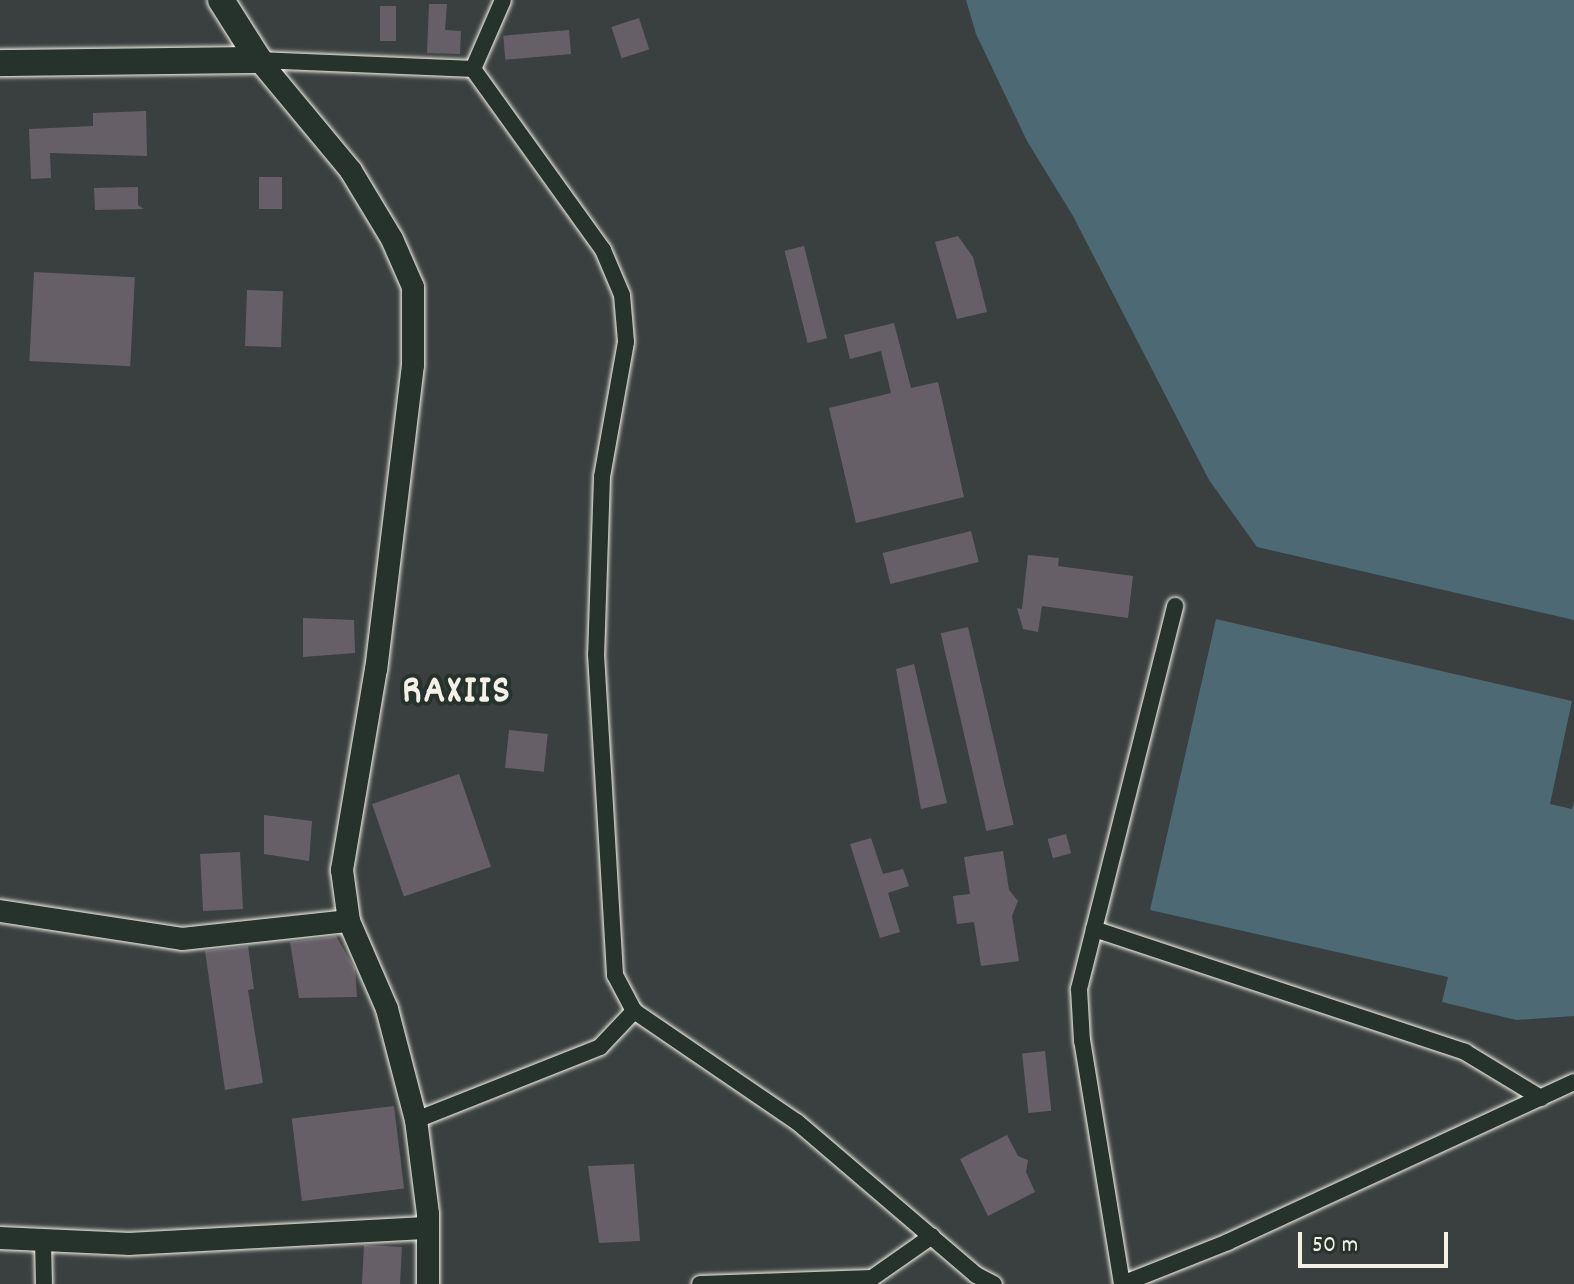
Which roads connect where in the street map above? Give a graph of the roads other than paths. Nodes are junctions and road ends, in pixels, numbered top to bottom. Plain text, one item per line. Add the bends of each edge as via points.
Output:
1 (221, 0) edge
2 (503, 0) edge
3 (259, 60) junction
4 (0, 63) edge
5 (473, 69) junction
6 (1175, 606) dead end
7 (0, 911) edge
8 (349, 921) junction
9 (1094, 929) junction
10 (634, 1011) junction
11 (1574, 1082) edge
12 (1541, 1098) junction
13 (416, 1120) junction
14 (428, 1228) junction
15 (932, 1236) junction
16 (0, 1238) edge
17 (43, 1241) junction
18 (874, 1281) edge
19 (44, 1284) edge
20 (431, 1284) edge
21 (700, 1284) edge
22 (994, 1284) edge
23 (1122, 1284) edge

1 - 3 main road
2 - 5 street
3 - 4 main road
3 - 5 street
3 - 8 street via 351,171 392,239 413,287 413,365 376,669 343,857
5 - 10 street via 603,250 622,295 626,342 602,477 596,654 615,975
6 - 9 street
7 - 8 street via 182,939
8 - 13 street via 387,1009
9 - 12 street via 1465,1052
9 - 23 street via 1081,973 1078,1011
10 - 13 street via 600,1047
10 - 15 street via 797,1122
11 - 12 street
12 - 23 street via 1228,1242
13 - 14 street
14 - 17 street via 130,1244
14 - 20 street
15 - 18 street
15 - 22 street
16 - 17 street
17 - 19 street
18 - 21 street

